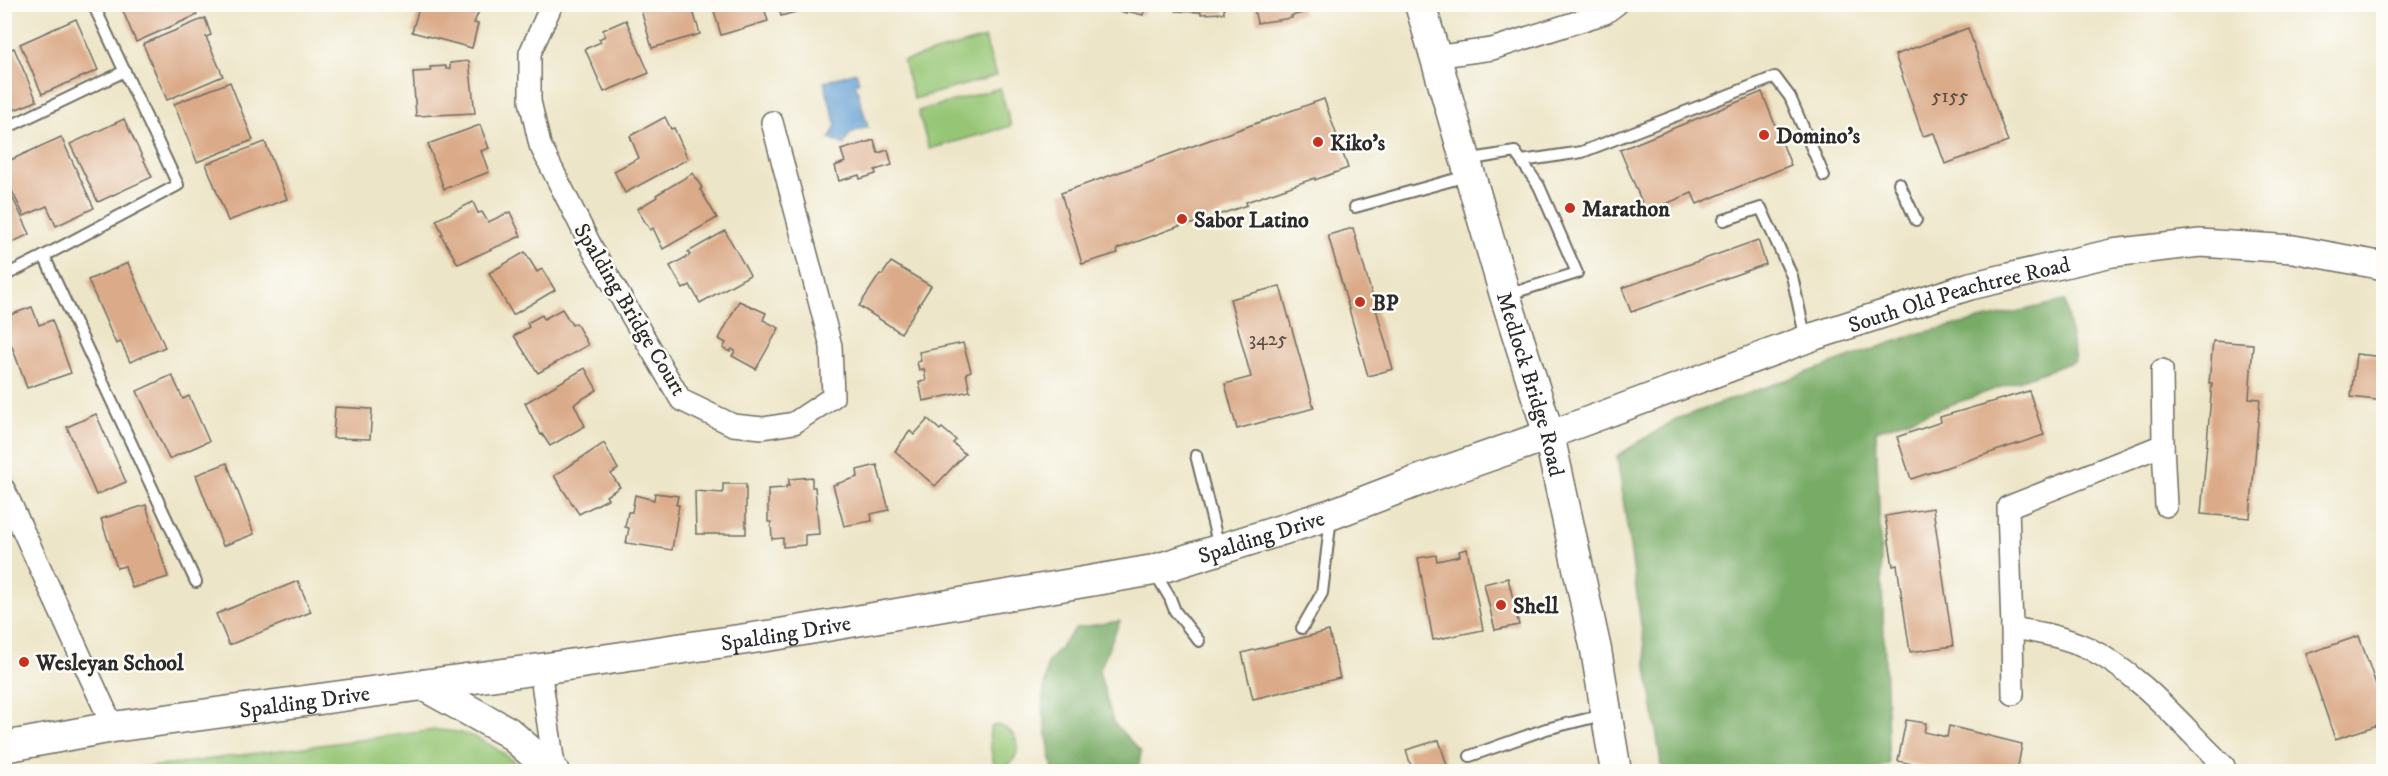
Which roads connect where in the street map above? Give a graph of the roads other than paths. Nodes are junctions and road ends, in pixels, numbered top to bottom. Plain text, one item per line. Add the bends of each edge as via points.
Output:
1 (93, 4) edge
2 (552, 4) edge
3 (1420, 4) edge
4 (1617, 4) edge
5 (1434, 57) junction
6 (125, 70) junction
7 (772, 122) dead end
8 (4, 129) edge
9 (1522, 161) junction
10 (1468, 168) junction
11 (1824, 176) dead end
12 (1899, 183) dead end
13 (1355, 207) dead end
14 (1724, 220) dead end
15 (1916, 220) dead end
16 (44, 256) junction
17 (2384, 266) edge
18 (4, 276) edge
19 (1505, 296) junction
20 (1806, 340) junction
21 (2162, 370) dead end
22 (1549, 435) junction
23 (2163, 445) junction
24 (1196, 455) dead end
25 (4, 489) edge
26 (2166, 507) dead end
27 (1332, 514) junction
28 (1220, 551) junction
29 (1154, 570) junction
30 (196, 582) dead end
31 (1302, 628) dead end
32 (2012, 628) junction
33 (1199, 641) dead end
34 (540, 669) junction
35 (423, 685) junction
36 (2013, 694) dead end
37 (1607, 714) junction
38 (113, 727) junction
39 (4, 747) edge
40 (1470, 756) dead end
41 (555, 771) edge
42 (1616, 771) edge
43 (2225, 771) edge

1 - 6 lane
2 - 7 street, Spalding Bridge Court via 530,53 530,101 540,145 594,252 681,400 733,425 763,428 794,423 832,397 831,346
3 - 5 main road, Medlock Bridge Road
4 - 5 street via 1605,13 1492,49
5 - 10 main road, Medlock Bridge Road
6 - 8 lane
6 - 16 lane via 178,185
9 - 10 lane via 1515,152
9 - 11 lane via 1582,152 1775,77 1790,97
9 - 19 lane via 1539,186 1576,273
10 - 13 lane
10 - 19 main road, Medlock Bridge Road
12 - 15 lane
14 - 20 lane via 1761,208 1792,276
16 - 18 lane
16 - 30 lane
17 - 20 street, South Old Peachtree Road via 2293,249 2200,243 2112,253 1970,286
19 - 22 main road, Medlock Bridge Road
20 - 22 street, South Old Peachtree Road
21 - 23 street
22 - 27 main road, Spalding Drive
22 - 37 main road, Medlock Bridge Road
23 - 26 street
23 - 32 street via 2008,507
24 - 28 lane
25 - 38 street
27 - 28 main road, Spalding Drive
27 - 31 lane via 1322,593
28 - 29 main road, Spalding Drive
29 - 33 lane via 1174,611
29 - 34 main road, Spalding Drive via 774,635
32 - 36 street
32 - 43 street via 2043,633 2088,648 2142,684
34 - 35 main road, Spalding Drive
34 - 41 street
35 - 38 main road, Spalding Drive
35 - 41 main road via 508,732
37 - 40 lane via 1546,729
37 - 42 main road, Medlock Bridge Road
38 - 39 main road, Spalding Drive

